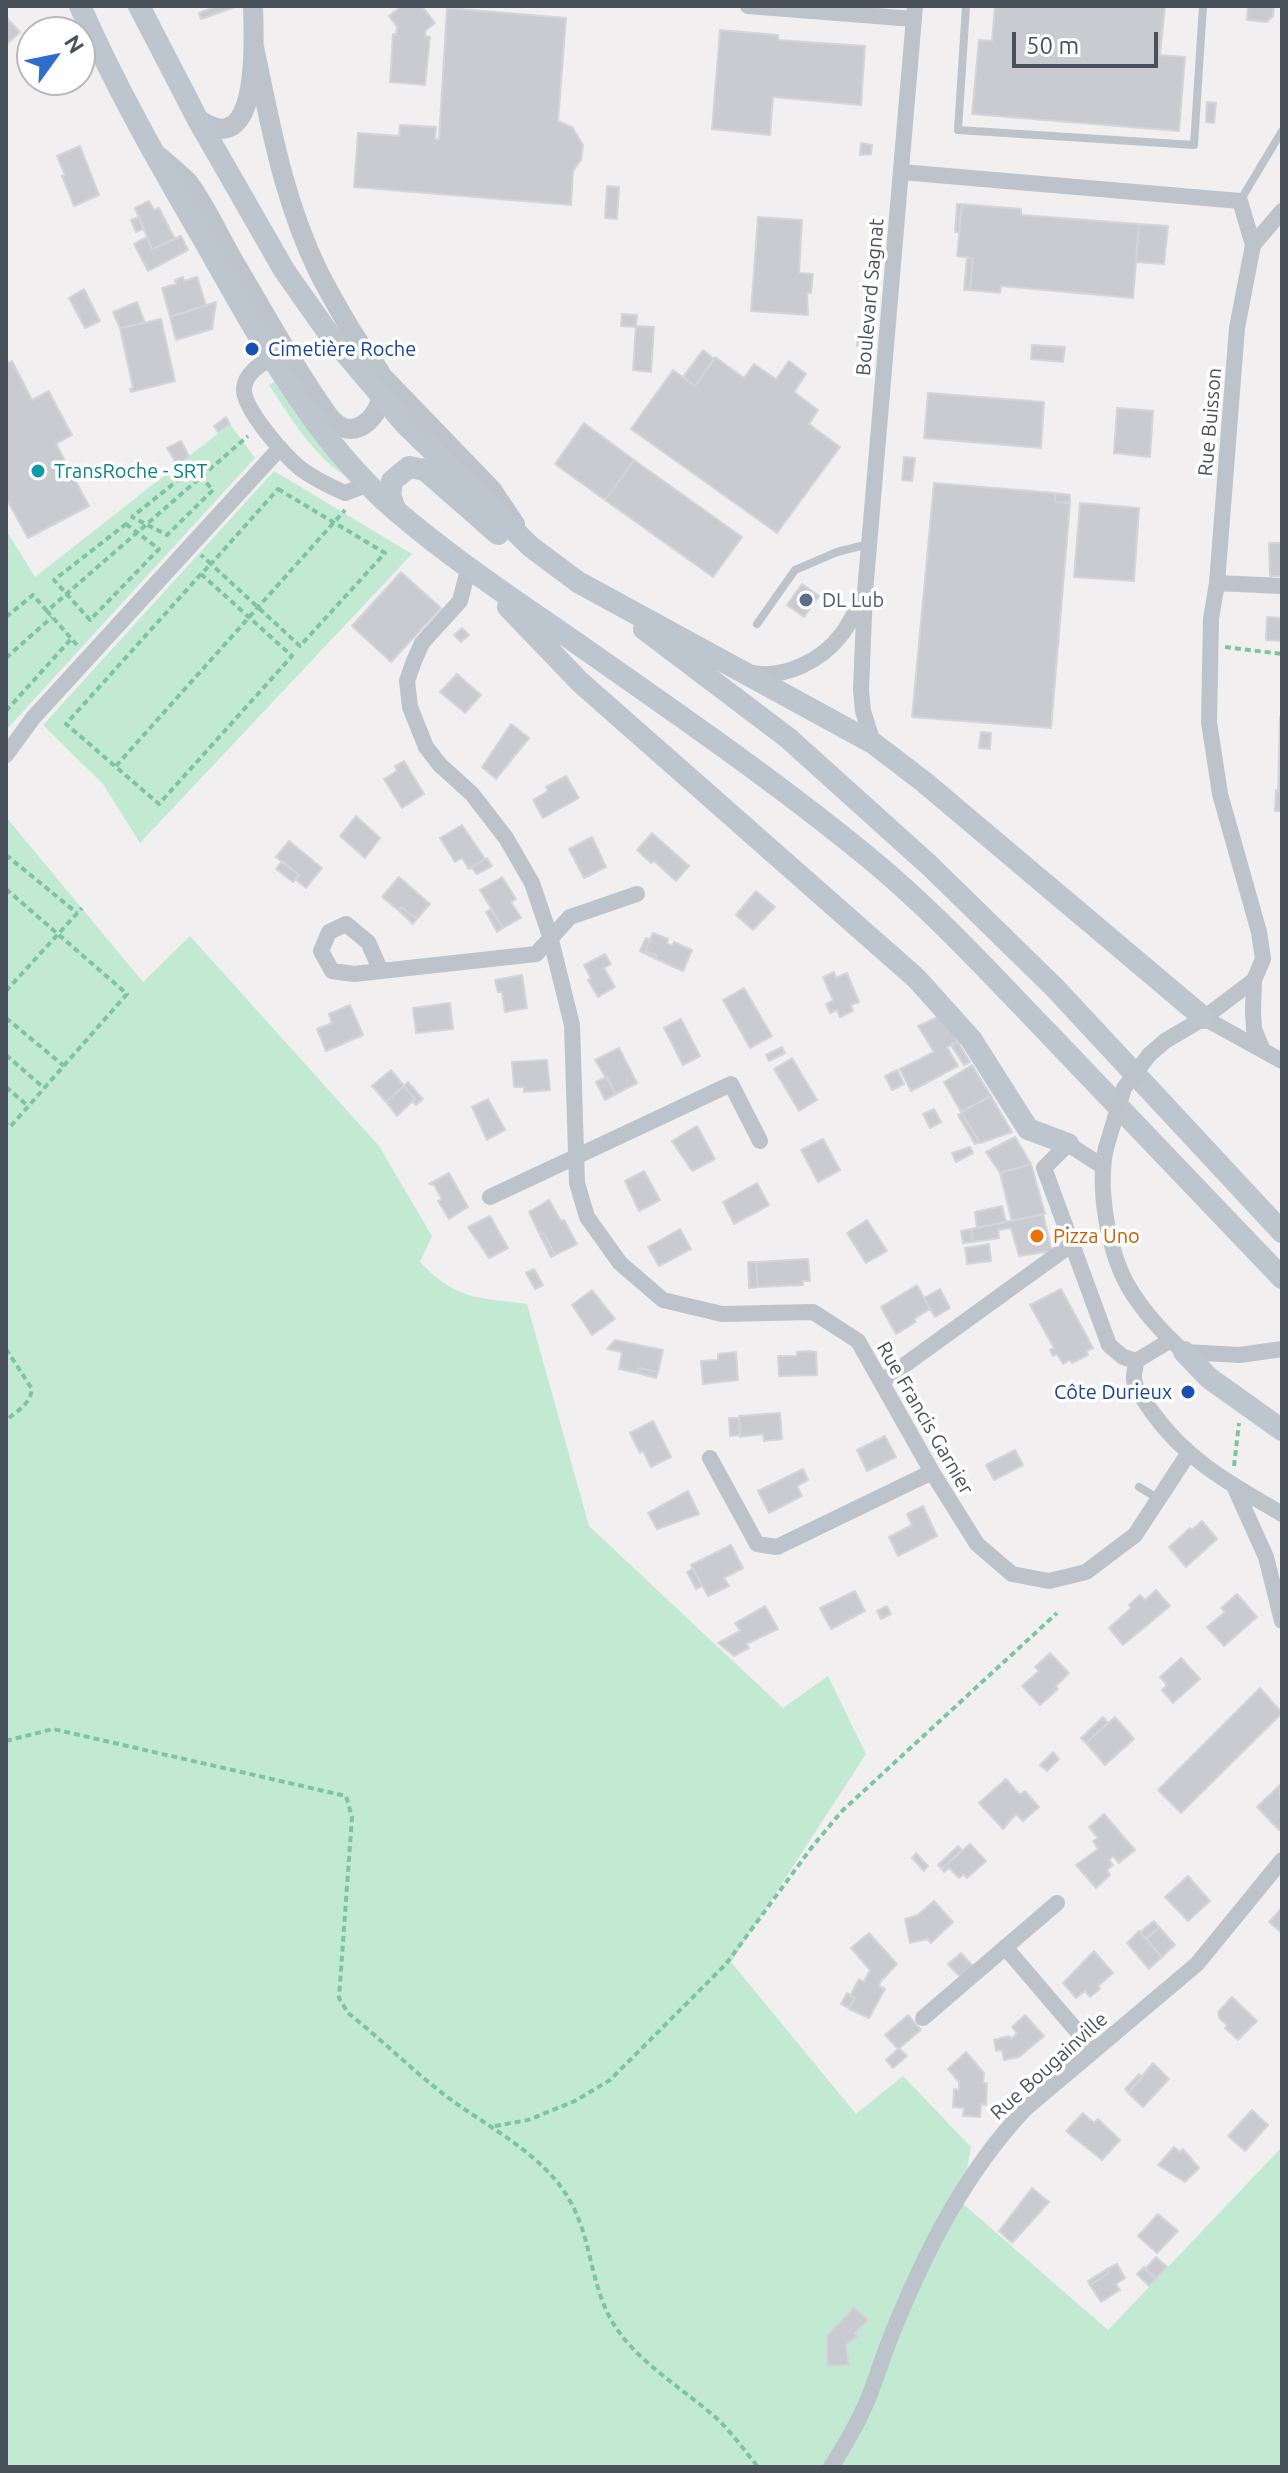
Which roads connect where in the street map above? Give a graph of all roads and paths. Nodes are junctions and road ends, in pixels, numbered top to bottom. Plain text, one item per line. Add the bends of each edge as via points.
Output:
1 (80, 6) edge
2 (139, 6) edge
3 (253, 6) edge
4 (748, 6) edge
5 (966, 6) edge
6 (1203, 6) edge
7 (915, 13) edge
8 (254, 47) junction
9 (197, 118) junction
10 (1282, 131) edge
11 (151, 149) junction
12 (901, 172) junction
13 (1240, 201) junction
14 (1282, 211) edge
15 (1253, 245) junction
16 (273, 357) junction
17 (382, 386) junction
18 (261, 423) junction
19 (280, 448) junction
20 (202, 476) junction
21 (369, 484) junction
22 (345, 493) junction
23 (395, 509) junction
24 (335, 522) junction
25 (146, 525) junction
26 (139, 531) junction
27 (870, 543) junction
28 (211, 564) junction
29 (469, 566) junction
30 (201, 574) junction
31 (1217, 583) junction
32 (583, 584) junction
33 (1282, 586) edge
34 (865, 592) junction
35 (66, 595) junction
36 (258, 607) junction
37 (47, 611) junction
38 (6, 617) edge
39 (52, 617) junction
40 (249, 617) junction
41 (757, 624) dead end
42 (72, 638) junction
43 (1225, 646) dead end
44 (1282, 654) edge
45 (89, 657) junction
46 (6, 658) edge
47 (743, 672) junction
48 (6, 711) edge
49 (873, 743) junction
50 (6, 755) edge
51 (115, 766) junction
52 (6, 855) edge
53 (6, 889) edge
54 (637, 894) dead end
55 (82, 908) dead end
56 (77, 913) junction
57 (58, 933) junction
58 (550, 936) junction
59 (380, 969) dead end
60 (1254, 980) junction
61 (6, 991) edge
62 (6, 1018) edge
63 (1204, 1018) junction
64 (1262, 1048) junction
65 (6, 1055) edge
66 (1282, 1061) edge
67 (64, 1066) junction
68 (6, 1087) edge
69 (44, 1088) junction
70 (29, 1107) junction
71 (6, 1124) edge
72 (760, 1141) dead end
73 (1068, 1144) junction
74 (576, 1157) junction
75 (1102, 1166) junction
76 (490, 1197) dead end
77 (1282, 1232) edge
78 (1072, 1244) junction
79 (1282, 1278) edge
80 (1178, 1346) junction
81 (6, 1349) edge
82 (1282, 1349) edge
83 (1136, 1361) junction
84 (881, 1382) junction
85 (1239, 1399) junction
86 (6, 1420) edge
87 (1282, 1430) edge
88 (1188, 1454) junction
89 (710, 1458) dead end
90 (932, 1472) junction
91 (1232, 1484) junction
92 (1139, 1487) dead end
93 (1160, 1499) junction
94 (1282, 1514) edge
95 (1057, 1613) dead end
96 (1282, 1621) edge
97 (6, 1741) edge
98 (1282, 1860) edge
99 (1057, 1903) dead end
100 (1005, 1947) junction
101 (923, 2018) dead end
102 (1094, 2051) junction
103 (493, 2127) junction
104 (758, 2467) edge
105 (831, 2467) edge

1 - 11 main road
2 - 9 main road
3 - 8 street
4 - 7 street
5 - 6 lane via 958,130 1194,145
7 - 12 street, Boulevard Sagnat
8 - 9 street via 248,106 239,121 211,128
8 - 17 street via 288,201 320,274
9 - 17 main road via 284,270 329,334
10 - 13 lane
11 - 16 main road
11 - 17 street via 188,182 333,422 356,430 371,418
12 - 13 street
12 - 27 street, Boulevard Sagnat
13 - 15 street, Rue Buisson
14 - 15 street
15 - 31 street, Rue Buisson via 1237,328
16 - 18 street via 248,377 244,390
16 - 21 main road via 309,415
17 - 32 main road via 405,424 531,547
18 - 19 street
18 - 20 path
19 - 22 street via 300,468
19 - 45 street
20 - 25 path
20 - 25 path via 213,490 167,535
20 - 25 path via 193,468 132,517
21 - 22 street
21 - 23 main road
22 - 24 path via 346,509
23 - 29 main road
23 - 32 main road via 392,481 409,467 425,470 524,557
24 - 28 path via 278,489
24 - 36 path
24 - 36 path via 385,553 300,646
25 - 26 path
26 - 35 path
26 - 35 path via 126,524 54,580
26 - 35 path via 159,549 90,620
27 - 34 street, Boulevard Sagnat
27 - 41 lane via 795,570
28 - 30 path
28 - 36 path
29 - 58 street, Rue Francis Garnier via 460,601 422,643 414,661 407,681 410,707 426,747 506,838 532,883
29 - 73 main road via 580,682 916,978 971,1039 1028,1129
29 - 79 main road via 805,808 919,901
30 - 40 path
30 - 51 path via 66,724
31 - 33 street
31 - 60 street, Rue Buisson via 1209,722 1220,794 1259,932 1263,959
32 - 47 main road
32 - 77 main road via 788,738 929,865 1054,987
34 - 47 street via 841,635 811,662 769,676
34 - 49 street, Boulevard Sagnat via 861,690
35 - 37 path
36 - 40 path
37 - 38 path via 33,595
37 - 39 path
39 - 42 path
39 - 46 path
40 - 51 path
40 - 51 path via 292,656 159,804
42 - 45 path
42 - 48 path
43 - 44 path
45 - 50 street
47 - 49 main road
49 - 63 main road
52 - 56 path
53 - 57 path
54 - 58 street via 570,917
55 - 56 path
56 - 57 path
57 - 61 path
57 - 67 path via 127,994
58 - 59 street via 536,954
58 - 74 street, Rue Francis Garnier via 572,1025
60 - 63 street
60 - 64 street, Rue Buisson via 1254,1029
62 - 67 path
63 - 64 street
63 - 75 street, bridge via 1165,1041 1124,1088
64 - 66 street
65 - 69 path
67 - 69 path
68 - 70 path
69 - 70 path
70 - 71 path via 10,1127
72 - 74 street via 731,1084
73 - 75 street
73 - 78 street via 1044,1168
74 - 76 street
74 - 84 street, Rue Francis Garnier via 587,1217 620,1263 663,1300 722,1314 813,1312 858,1341
75 - 80 street via 1107,1227 1128,1286
78 - 83 street via 1109,1345
78 - 84 street
80 - 82 street via 1240,1355
80 - 83 street
80 - 85 main road
81 - 86 path via 32,1389 24,1406
83 - 88 street via 1134,1380 1143,1399
84 - 90 street, Rue Francis Garnier
85 - 87 main road
85 - 91 path via 1232,1410 1240,1416
88 - 91 street
88 - 93 street, Rue Francis Garnier
89 - 90 street via 757,1544 777,1547
90 - 93 street, Rue Francis Garnier via 977,1544 1012,1574 1049,1581 1086,1572 1135,1535
91 - 94 street
91 - 96 street via 1266,1557
92 - 93 lane
95 - 103 path via 842,1811 726,1964 610,2080 575,2101
97 - 103 path via 53,1729 346,1796 352,1817 339,1998 348,2013 446,2096
98 - 102 street, Rue Bougainville via 1197,1964
99 - 100 street
100 - 101 street
100 - 102 street
102 - 105 street, Rue Bougainville via 1025,2109 958,2195 911,2289 864,2408
103 - 104 path via 522,2148 569,2199 594,2281 625,2339 715,2417

